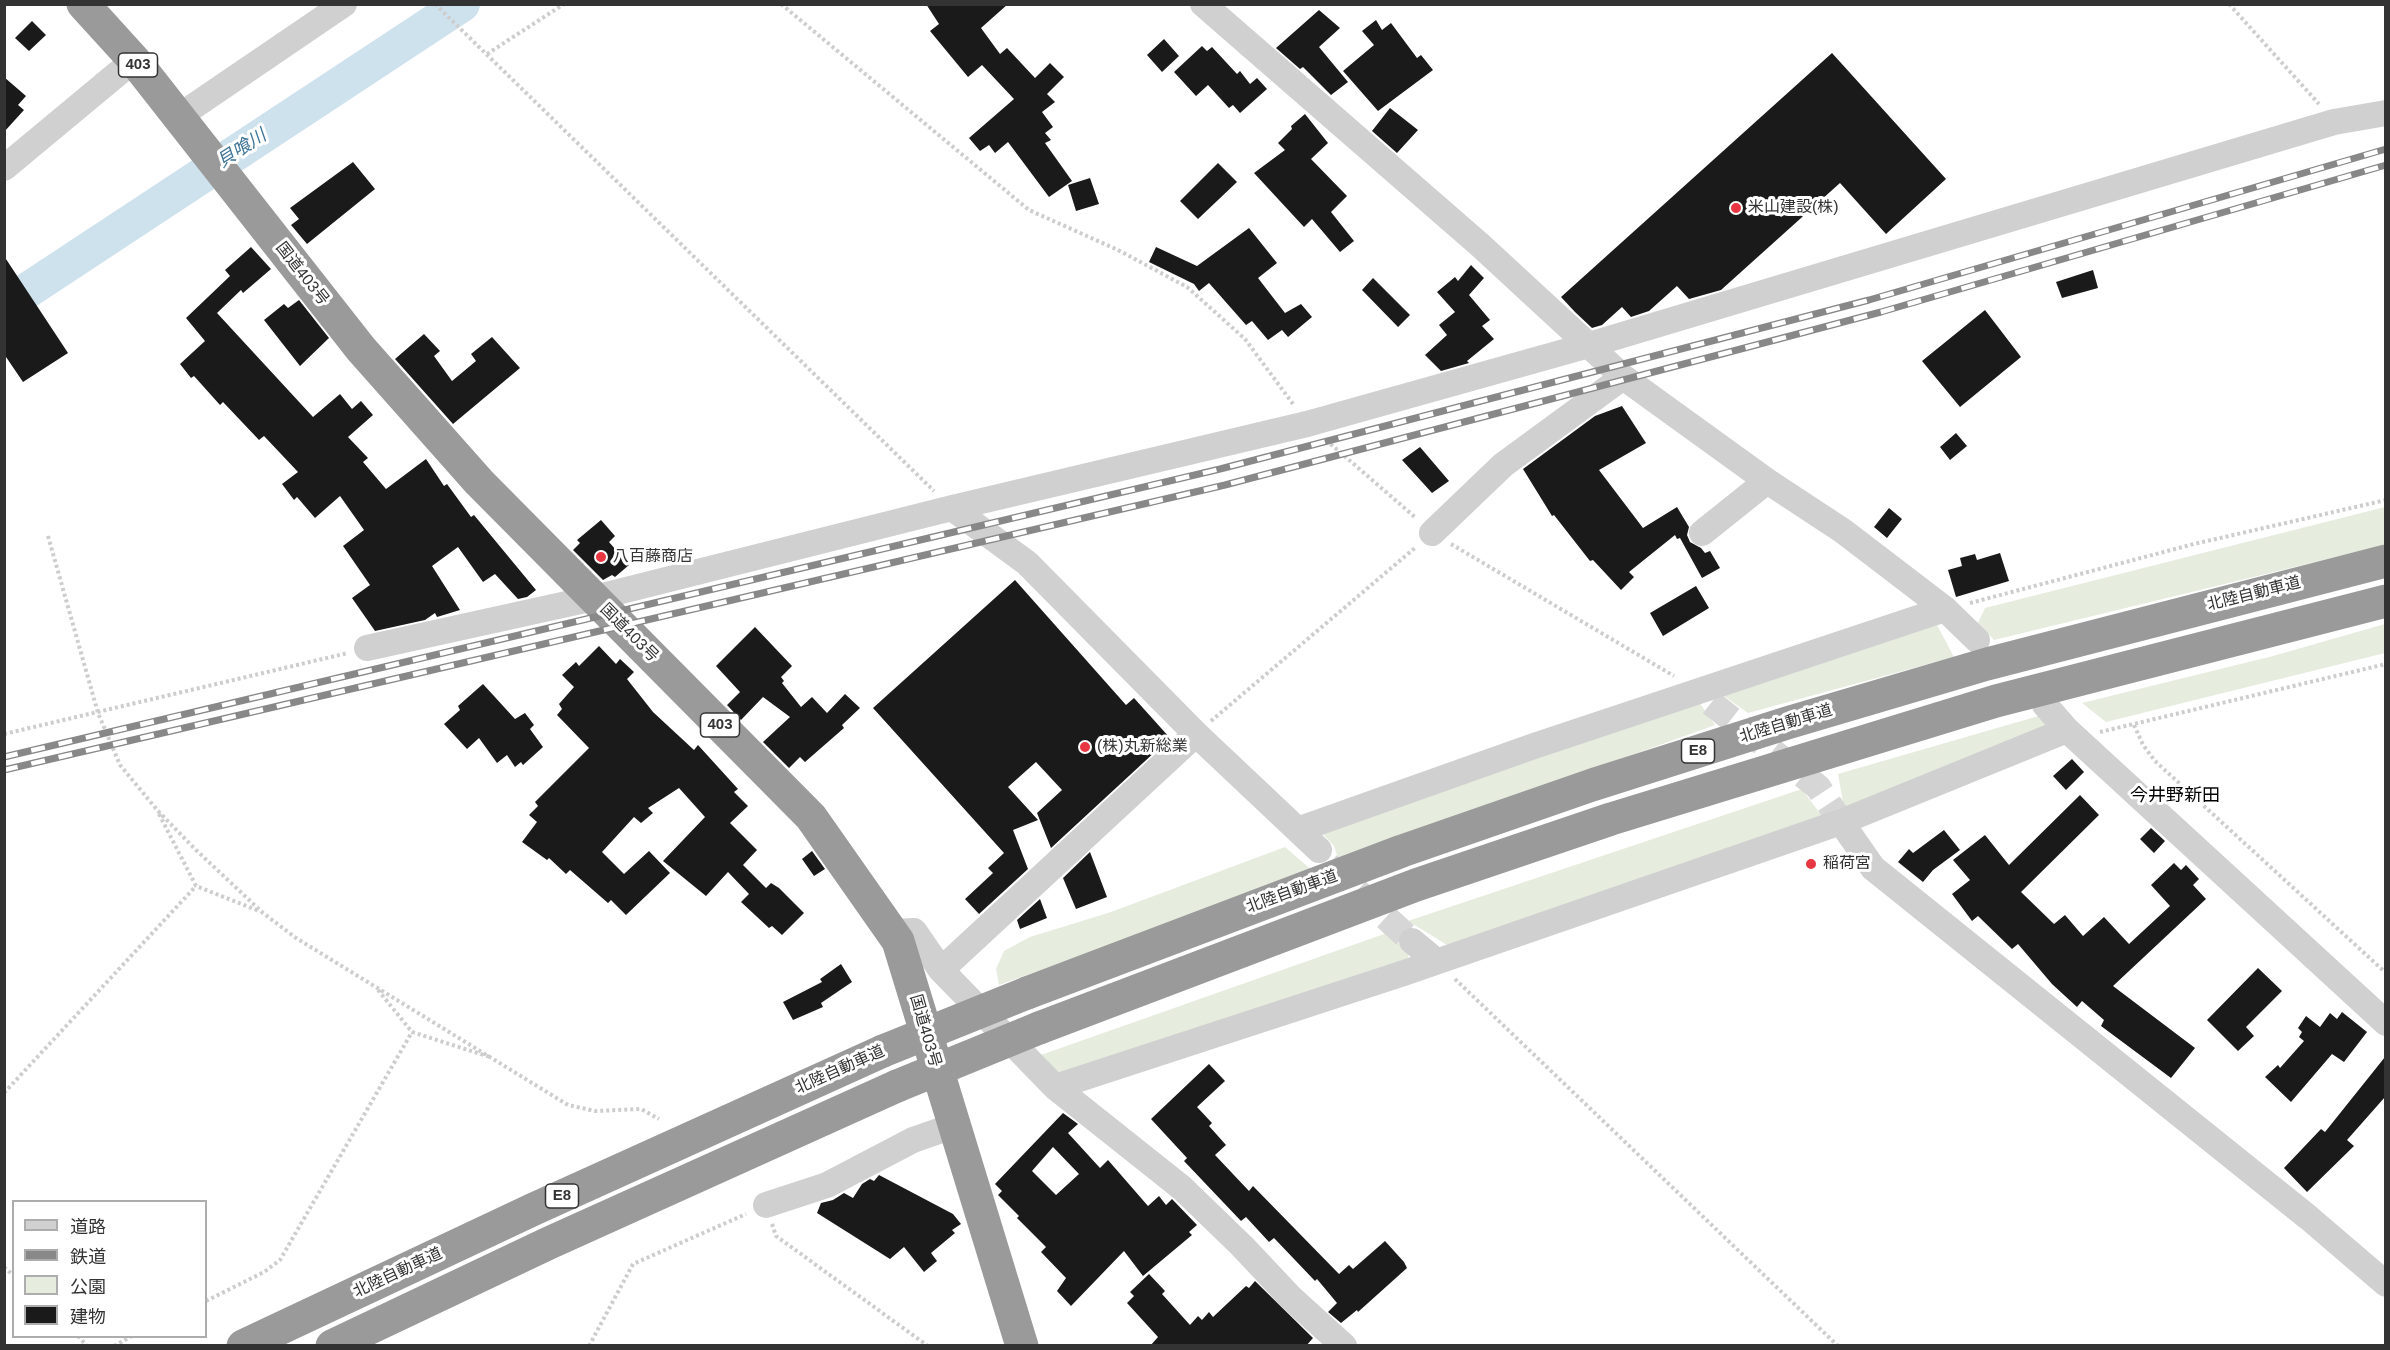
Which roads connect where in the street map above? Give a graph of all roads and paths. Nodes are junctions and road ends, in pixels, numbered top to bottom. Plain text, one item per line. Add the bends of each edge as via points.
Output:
1 (83, 4) edge
2 (344, 4) edge
3 (435, 4) edge
4 (564, 4) edge
5 (781, 4) edge
6 (1203, 4) edge
7 (2229, 4) edge
8 (487, 54) junction
9 (134, 60) junction
10 (2385, 113) edge
11 (2334, 122) junction
12 (183, 124) junction
13 (4, 168) edge
14 (1590, 345) junction
15 (1623, 377) junction
16 (1307, 424) junction
17 (1767, 481) junction
18 (2385, 500) edge
19 (952, 508) junction
20 (1432, 533) junction
21 (1702, 533) dead end
22 (48, 536) dead end
23 (2385, 561) edge
24 (594, 598) junction
25 (2385, 601) edge
26 (1945, 609) junction
27 (1977, 640) dead end
28 (367, 648) joint
29 (2385, 664) edge
30 (1705, 697) junction
31 (2044, 705) dead end
32 (98, 713) junction
33 (2134, 725) junction
34 (4, 734) edge
35 (1196, 734) junction
36 (2075, 737) junction
37 (158, 811) junction
38 (1841, 822) junction
39 (1300, 830) junction
40 (1319, 850) tunnel mouth
41 (196, 886) junction
42 (263, 913) junction
43 (892, 932) junction
44 (1412, 941) tunnel mouth
45 (1436, 961) junction
46 (941, 970) junction
47 (2385, 973) edge
48 (376, 987) junction
49 (2385, 1023) edge
50 (412, 1032) junction
51 (497, 1059) junction
52 (1055, 1087) junction
53 (4, 1093) edge
54 (659, 1119) dead end
55 (952, 1126) junction
56 (766, 1205) junction
57 (2385, 1284) edge
58 (207, 1300) edge
59 (128, 1338) edge
60 (114, 1346) edge
61 (243, 1346) edge
62 (332, 1346) edge
63 (589, 1346) edge
64 (928, 1346) edge
65 (1022, 1346) edge
66 (1344, 1346) edge
67 (1838, 1346) edge

1 - 9 highway, 国道403号 / 403
2 - 12 street
3 - 8 path
4 - 8 path
5 - 16 path via 1029,210 1118,250 1187,287 1245,339
6 - 14 street
7 - 11 path
8 - 19 path
9 - 12 highway, 国道403号 / 403
9 - 13 street
10 - 11 street
11 - 14 street
12 - 24 highway, 国道403号 / 403 via 369,358 479,482
14 - 15 street
14 - 16 street
15 - 17 street
15 - 20 street via 1503,465
16 - 19 street
16 - 20 path
17 - 21 street
17 - 26 street via 1843,531
18 - 26 path via 2194,544
19 - 24 street
19 - 35 street via 1026,563
20 - 30 path
20 - 35 path
22 - 32 path
23 - 61 highway, 北陸自動車道 / E8, bridge via 1987,664 1787,723 1402,851 883,1051
24 - 28 street
24 - 43 highway, 国道403号 / 403 via 811,817
25 - 62 highway, E8, bridge via 1996,701 1622,815 1405,890 897,1086
26 - 27 street
26 - 30 street
28 - 32 path
29 - 33 path
30 - 39 street
31 - 36 street
32 - 34 path
32 - 37 path via 120,765
33 - 36 path
33 - 47 path via 2155,761
35 - 39 street
35 - 46 street
36 - 38 street
36 - 49 street
37 - 41 path
37 - 42 path
38 - 45 street
38 - 57 street via 1873,868
39 - 40 street
41 - 42 path
41 - 53 path
42 - 48 path
43 - 46 street via 914,931
43 - 55 highway, 国道403号 / 403 via 898,941
44 - 45 street
45 - 52 street
45 - 67 path
46 - 52 street
48 - 50 path
48 - 51 path
50 - 51 path
50 - 58 path via 279,1260 264,1272
51 - 54 path via 568,1105 595,1111 641,1109
52 - 66 street via 1182,1188
55 - 56 street via 913,1140 827,1185
55 - 65 highway, 国道403号 / 403
56 - 63 path via 633,1264
56 - 64 path via 776,1236
59 - 60 path

